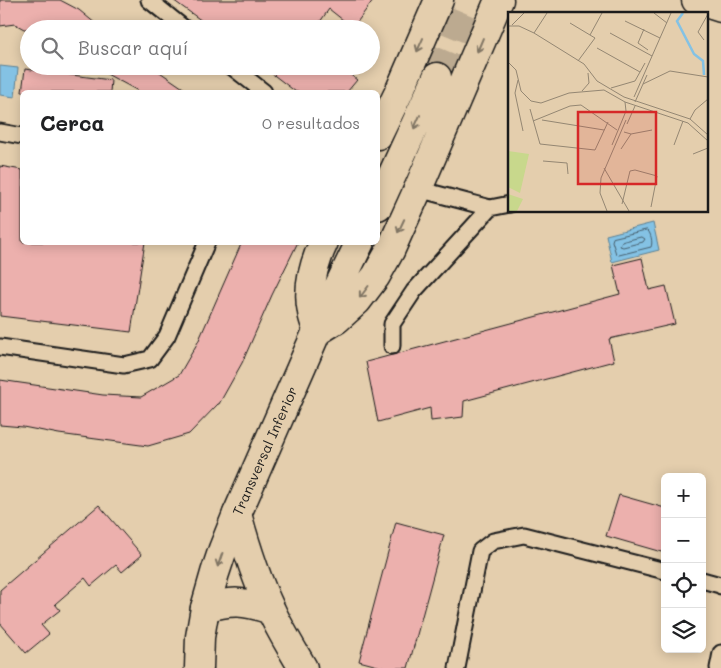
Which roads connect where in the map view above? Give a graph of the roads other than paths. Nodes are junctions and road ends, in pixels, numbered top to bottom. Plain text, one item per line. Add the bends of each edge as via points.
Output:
1 (149, 0) edge
2 (439, 0) edge
3 (499, 0) edge
4 (696, 0) edge
5 (721, 8) edge
6 (173, 20) edge
7 (242, 75) edge
8 (437, 77) tunnel mouth
9 (261, 90) edge
10 (380, 131) edge
11 (0, 132) edge
12 (20, 136) edge
13 (418, 189) junction
14 (380, 202) edge
15 (508, 204) edge
16 (490, 208) junction
17 (206, 245) edge
18 (323, 245) edge
19 (359, 245) edge
20 (317, 332) junction
21 (392, 346) dead end
22 (0, 347) edge
23 (237, 514) junction
24 (661, 570) edge
25 (706, 581) edge
26 (721, 586) edge
27 (205, 608) junction
28 (271, 610) junction
29 (721, 653) edge
30 (199, 668) edge
31 (303, 668) edge
32 (456, 668) edge
33 (718, 668) edge

1 - 6 lane
2 -> 10 main road
3 -> 13 main road
4 - 5 main road
7 - 9 lane
8 -> 14 main road
11 - 12 lane
13 - 16 lane
13 -> 20 main road via 376,276 357,301
15 - 16 lane
16 - 21 lane via 414,291 392,324
17 - 22 lane via 167,336 150,359 124,365
18 - 20 main road via 311,288
19 - 20 main road, Transversal Inferior
20 - 23 main road, Transversal Inferior
23 -> 27 main road, Transversal Inferior
23 - 28 main road via 244,543
24 - 32 lane via 524,535 493,541 480,551
25 - 26 lane
27 - 28 main road via 238,602
27 - 30 main road, Transversal Inferior
28 - 31 main road
29 - 33 lane

